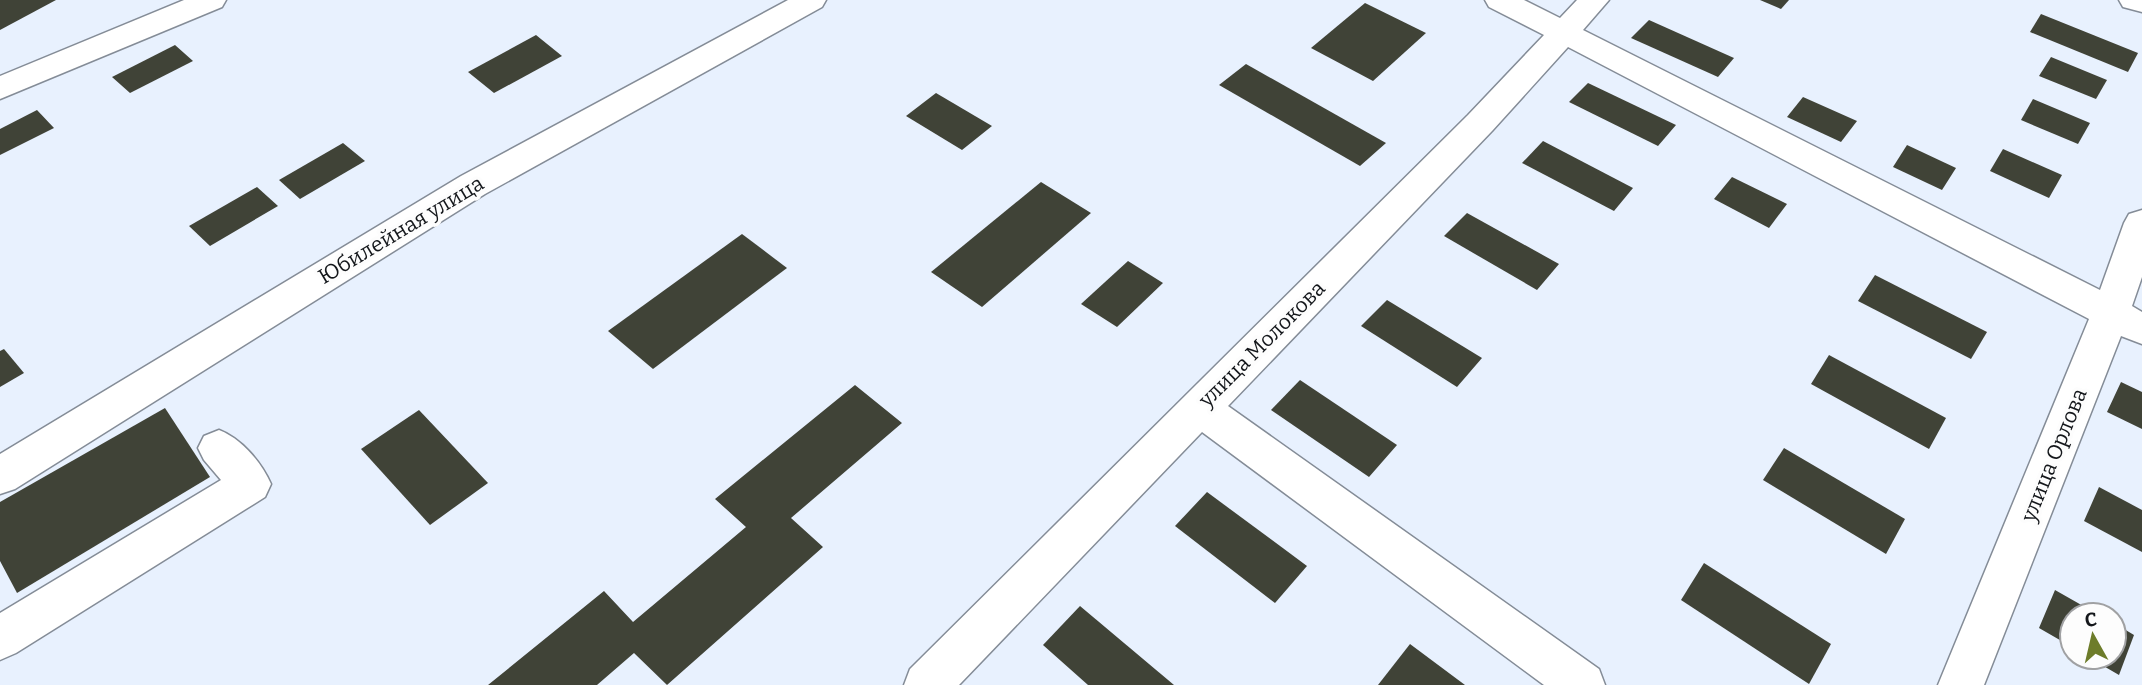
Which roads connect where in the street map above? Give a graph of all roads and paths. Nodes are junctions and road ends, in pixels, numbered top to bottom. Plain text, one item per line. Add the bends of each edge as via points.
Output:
1 (184, 0) edge
2 (211, 0) edge
3 (811, 0) edge
4 (1500, 0) edge
5 (1594, 0) edge
6 (2134, 0) edge
7 (2142, 3) edge
8 (140, 29) junction
9 (1562, 32) junction
10 (0, 88) edge
11 (2142, 223) edge
12 (2126, 321) edge
13 (1200, 408) junction
14 (219, 448) dead end
15 (0, 476) edge
16 (0, 638) edge
17 (927, 685) edge
18 (1581, 685) edge
19 (1961, 685) edge

1 - 8 street
2 - 8 street
3 - 15 street, Юбилейная улица via 473,185
4 - 9 street
5 - 9 street, улица Молокова
6 - 7 street
8 - 10 street
9 - 12 street
9 - 13 street, улица Молокова via 1480,123
11 - 12 street, улица Орлова
12 - 19 street, улица Орлова
13 - 17 street, улица Молокова
13 - 18 street
14 - 16 street via 250,484

